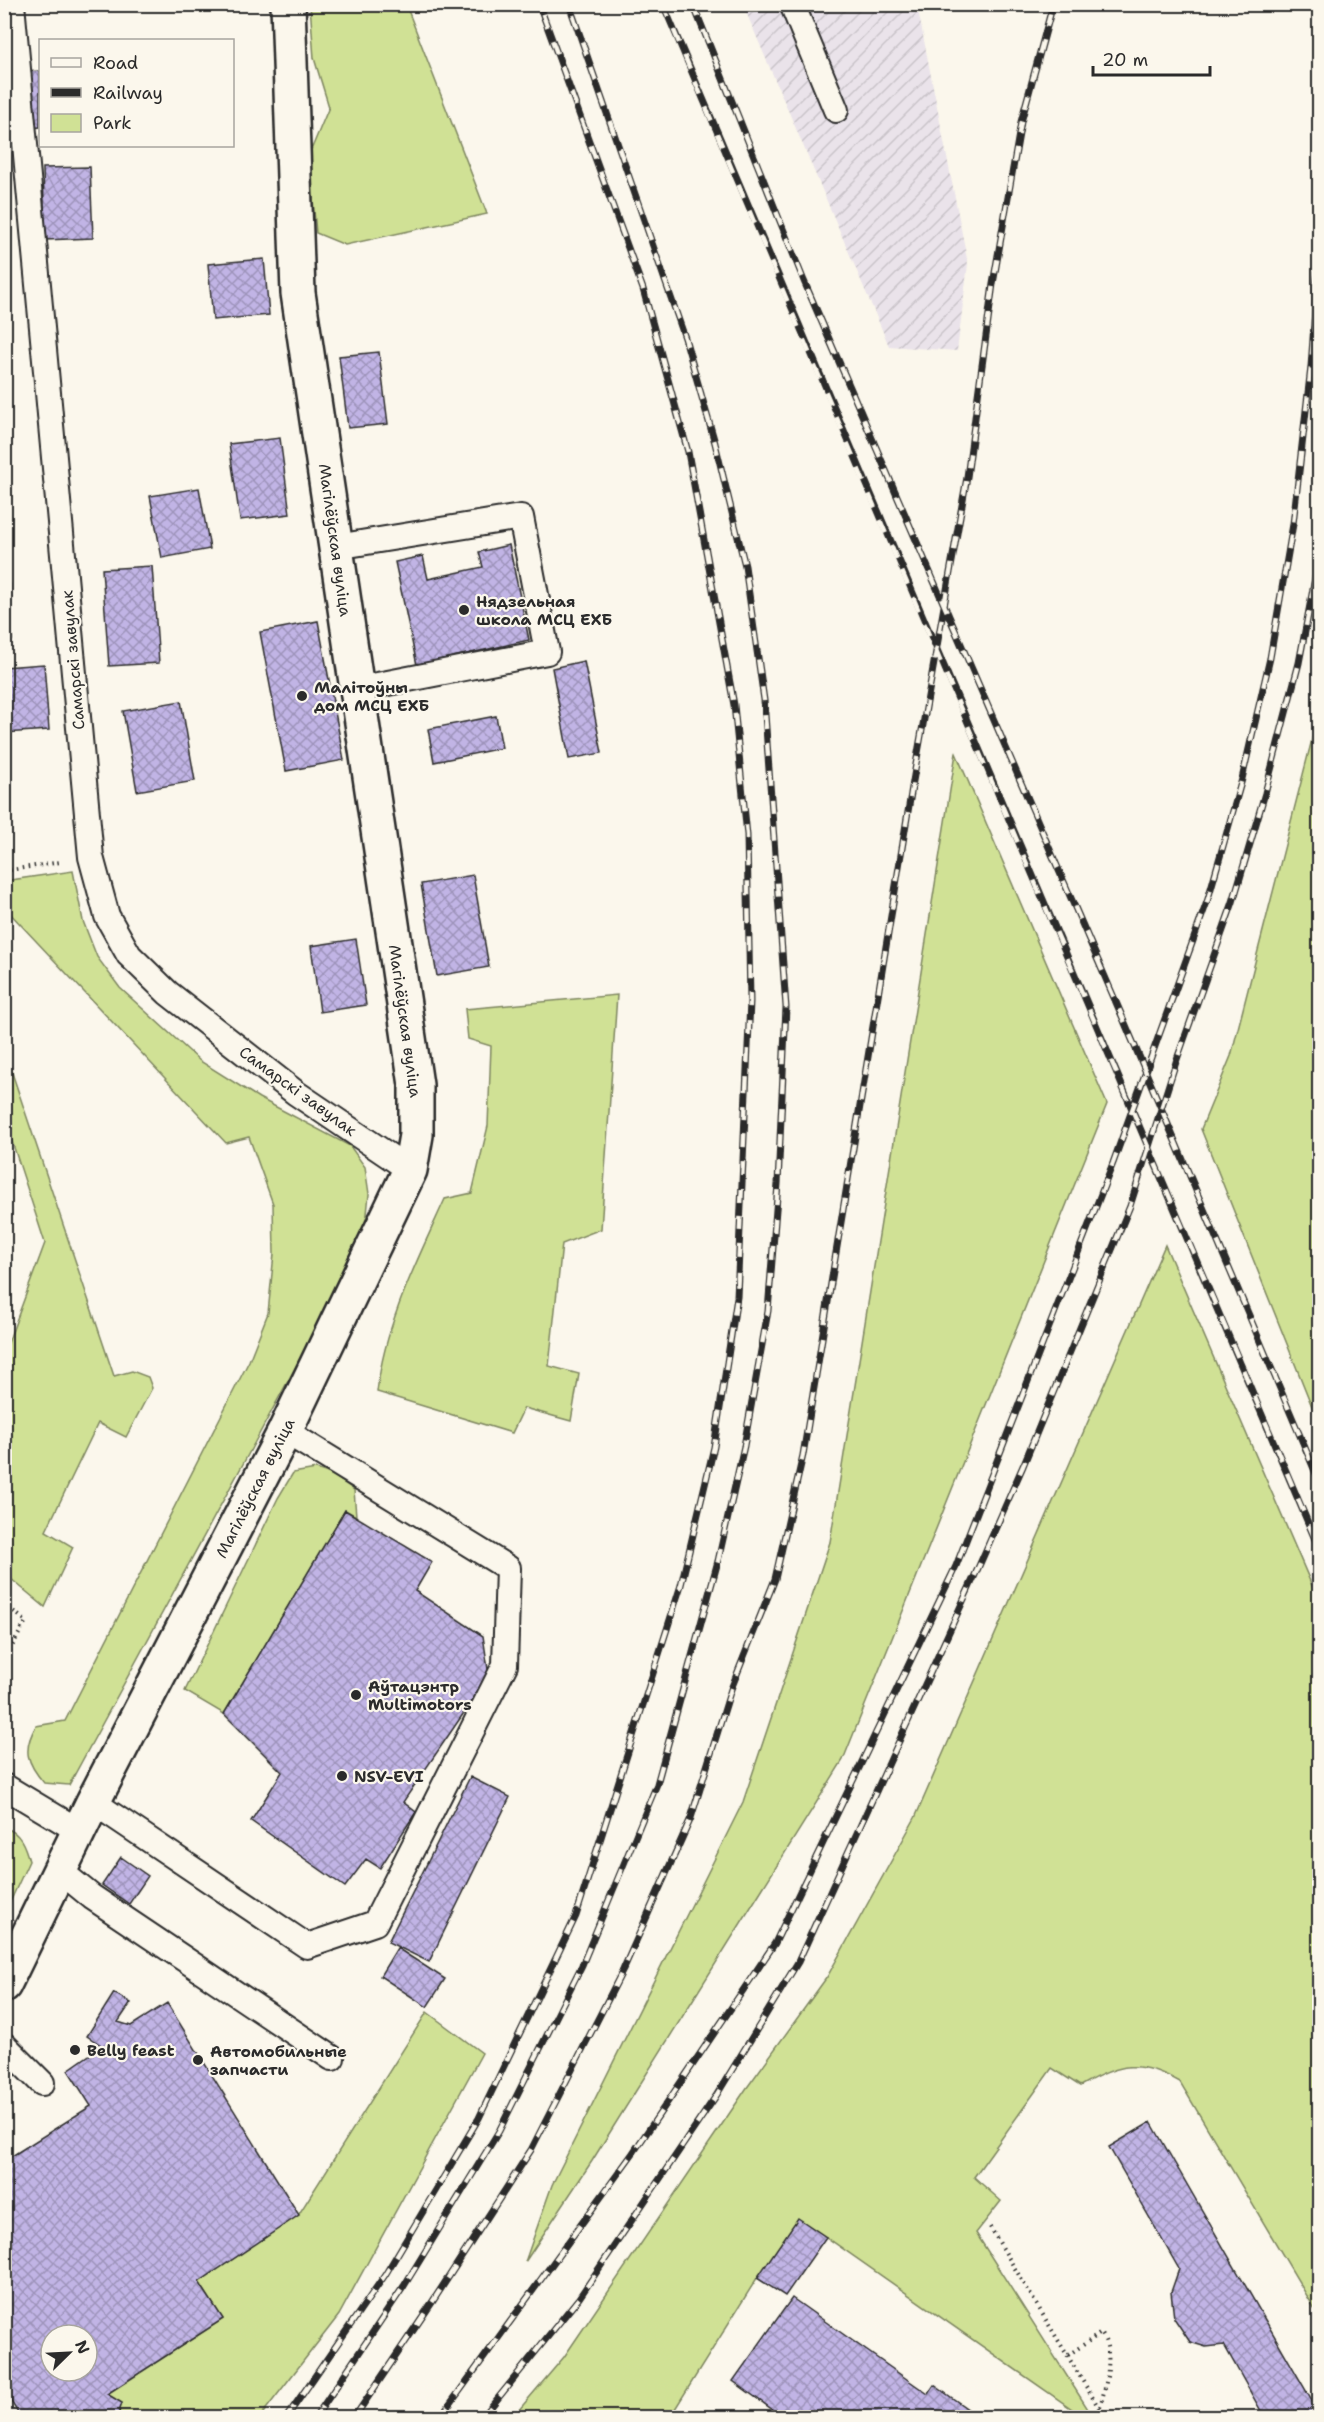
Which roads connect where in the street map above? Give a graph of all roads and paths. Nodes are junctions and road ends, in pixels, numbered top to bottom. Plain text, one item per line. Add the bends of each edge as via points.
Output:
1 (12, 4) edge
2 (288, 4) edge
3 (792, 4) edge
4 (836, 110) dead end
5 (336, 547) junction
6 (357, 689) junction
7 (92, 857) junction
8 (4, 871) edge
9 (410, 1170) junction
10 (285, 1431) junction
11 (4, 1604) edge
12 (4, 1661) edge
13 (4, 1786) edge
14 (86, 1816) junction
15 (59, 1870) junction
16 (4, 1985) edge
17 (4, 2045) edge
18 (332, 2058) dead end
19 (42, 2084) dead end
20 (990, 2227) dead end
21 (1068, 2355) junction
22 (1100, 2407) junction
23 (1105, 2418) edge

1 - 7 lane, Самарскі завулак
2 - 5 street, Магілёўская вуліца via 298,293
3 - 4 lane
5 - 6 street, Магілёўская вуліца
5 - 6 lane via 521,517 547,651
6 - 9 street, Магілёўская вуліца via 416,1085 416,1135
7 - 8 path
7 - 9 lane, Самарскі завулак via 107,916 129,955 168,993 296,1093
9 - 10 street, Магілёўская вуліца
10 - 14 street, Магілёўская вуліца
10 - 14 lane via 508,1568 505,1665 375,1923 306,1946
11 - 12 path via 26,1621
13 - 14 lane
14 - 15 street, Магілёўская вуліца
15 - 16 street, Магілёўская вуліца
15 - 18 lane via 92,1897
17 - 19 lane
20 - 21 path
21 - 22 path
21 - 22 path via 1101,2333 1106,2340 1108,2379
22 - 23 path

